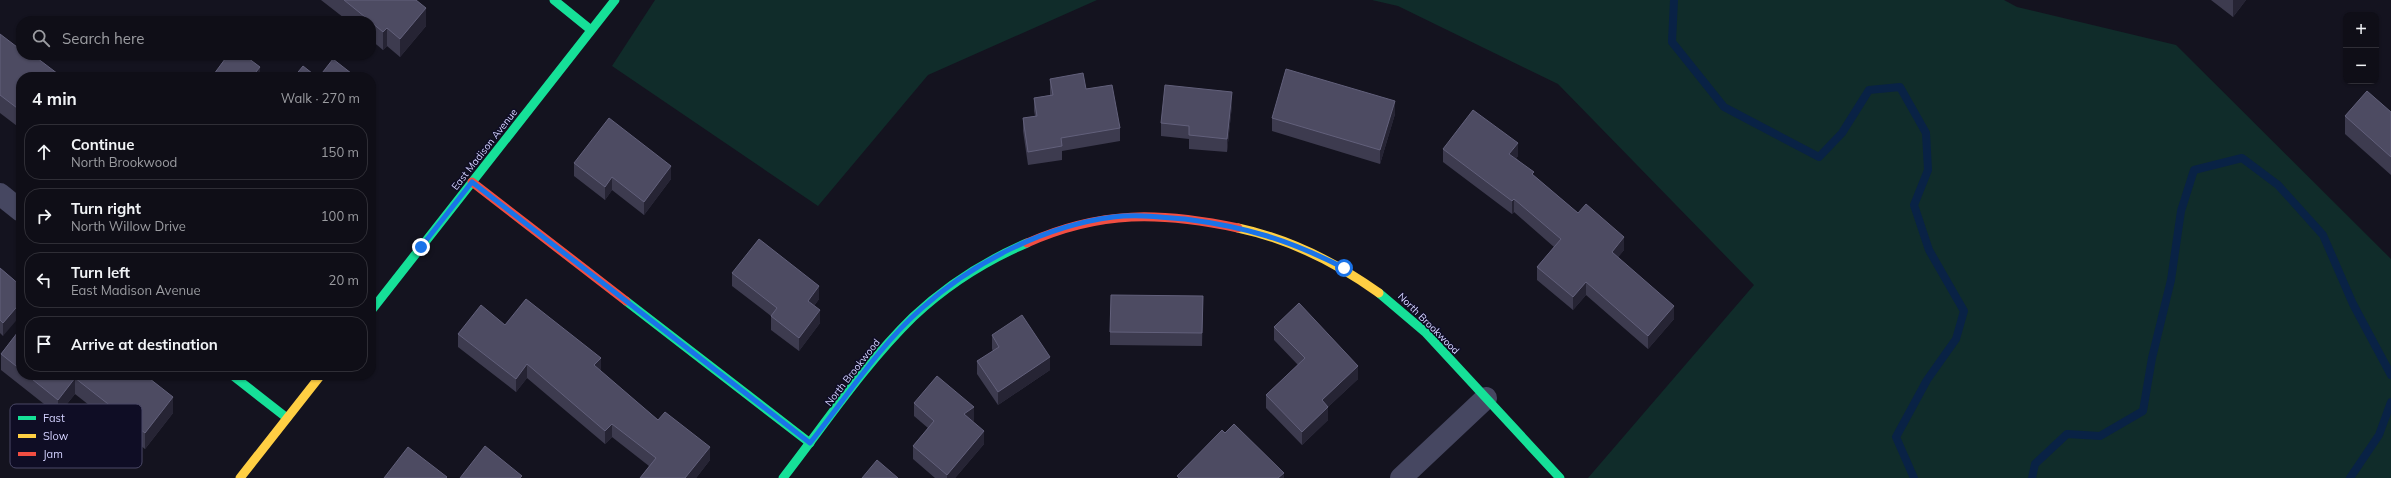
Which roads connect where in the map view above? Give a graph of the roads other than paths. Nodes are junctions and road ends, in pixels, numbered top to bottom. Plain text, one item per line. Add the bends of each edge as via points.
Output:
1 (554, 0) edge
2 (615, 0) edge
3 (591, 30) junction
4 (472, 182) junction
5 (0, 194) edge
6 (16, 207) edge
7 (376, 305) edge
8 (238, 380) edge
9 (317, 380) edge
10 (1486, 398) junction
11 (287, 418) junction
12 (810, 443) junction
13 (240, 478) edge
14 (783, 478) edge
15 (1401, 478) edge
16 (1560, 478) edge

1 - 3 street
2 - 3 street, East Madison Avenue
3 - 4 street, East Madison Avenue
4 - 7 street, East Madison Avenue
4 - 12 street
5 - 6 street
8 - 11 street
9 - 11 street
10 - 12 street, North Brookwood via 1424,331 1392,302 1344,268 1306,249 1266,234 1224,224 1158,216 1112,217 1058,230 1016,246 979,266 939,294 890,342
10 - 15 street
10 - 16 street, North Brookwood
11 - 13 street
12 - 14 street, North Brookwood

